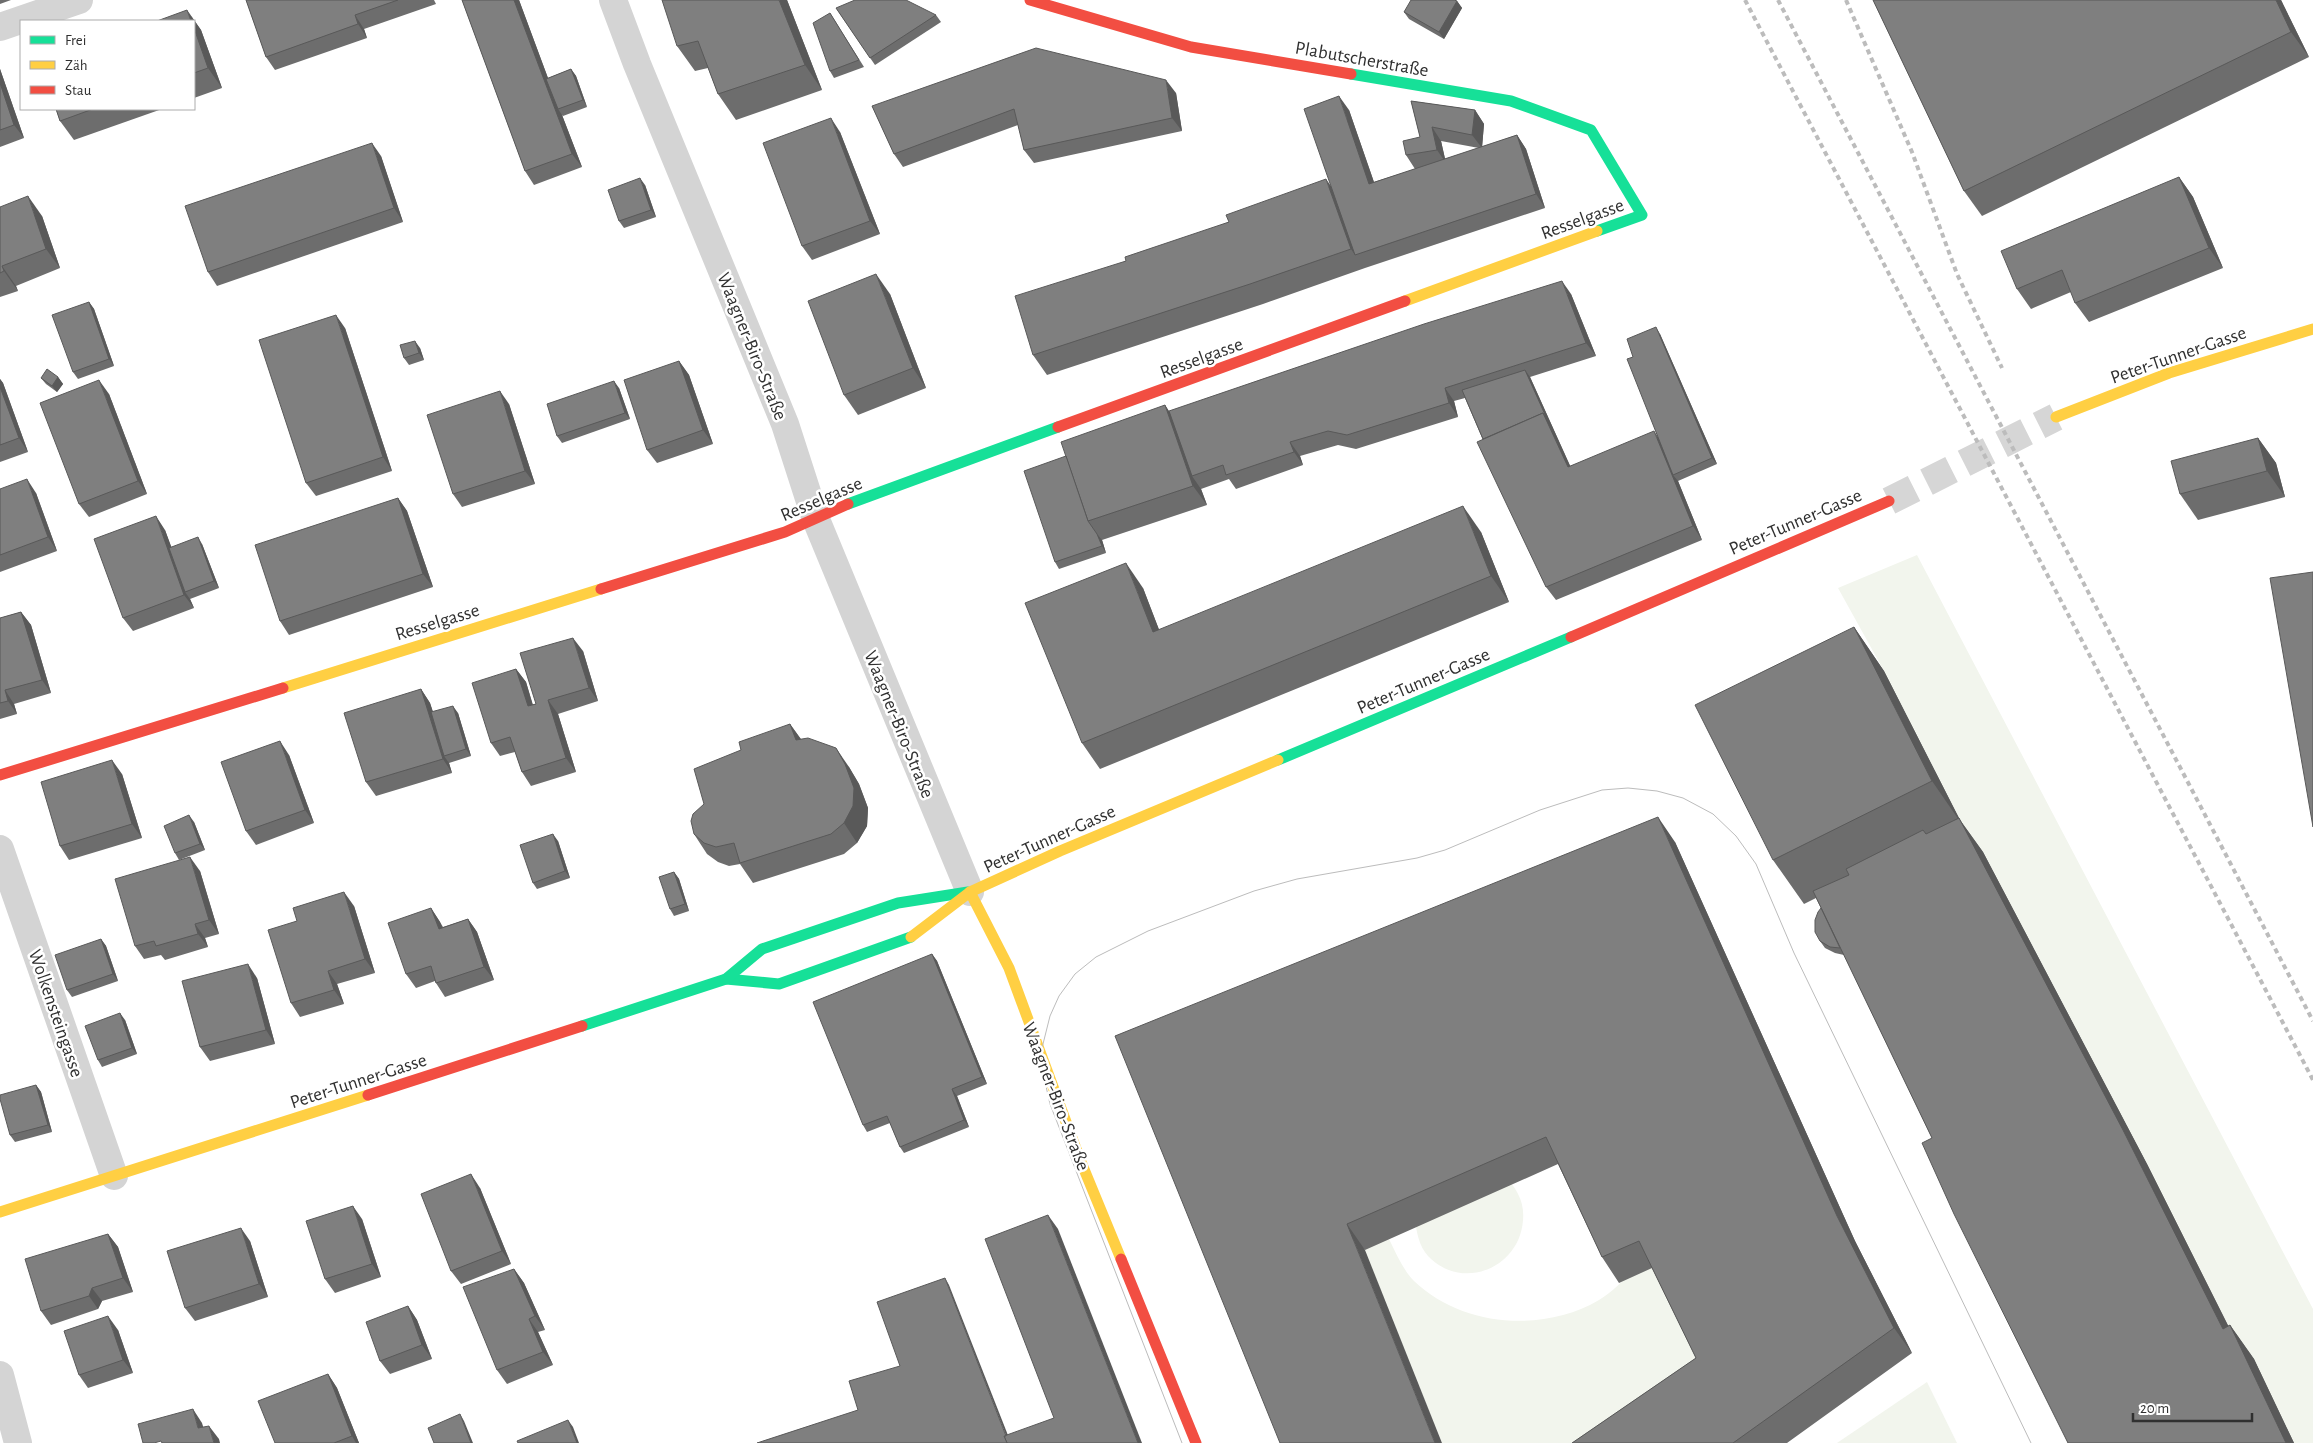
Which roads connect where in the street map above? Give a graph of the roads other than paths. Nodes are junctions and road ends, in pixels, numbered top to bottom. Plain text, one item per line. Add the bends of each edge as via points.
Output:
1 (79, 0) edge
2 (614, 0) edge
3 (1030, 0) edge
4 (23, 20) edge
5 (20, 21) edge
6 (0, 28) edge
7 (1642, 215) joint
8 (2313, 328) edge
9 (2056, 417) tunnel mouth
10 (1889, 501) tunnel mouth
11 (815, 516) junction
12 (0, 775) edge
13 (0, 849) edge
14 (970, 892) junction
15 (726, 978) junction
16 (114, 1176) junction
17 (0, 1212) edge
18 (0, 1375) edge
19 (18, 1443) edge
20 (1196, 1443) edge

1 - 4 street
2 - 11 street, Waagner-Biro-Straße via 637,64 785,424
3 - 7 street, Plabutscherstraße via 1191,47 1520,104 1591,130
5 - 6 street
7 - 11 street, Resselgasse
8 - 9 street, Peter-Tunner-Gasse via 2169,373
10 - 14 street, Peter-Tunner-Gasse via 1328,740 1205,789
11 - 12 street, Resselgasse via 785,532
11 - 14 street, Waagner-Biro-Straße
13 - 16 street, Wolkensteingasse
14 - 15 street, Peter-Tunner-Gasse via 898,903 762,949
14 - 15 street, Peter-Tunner-Gasse via 910,938 891,945 779,984
14 - 20 street, Waagner-Biro-Straße via 1009,968 1079,1157
15 - 16 street, Peter-Tunner-Gasse
16 - 17 street, Peter-Tunner-Gasse
18 - 19 street

